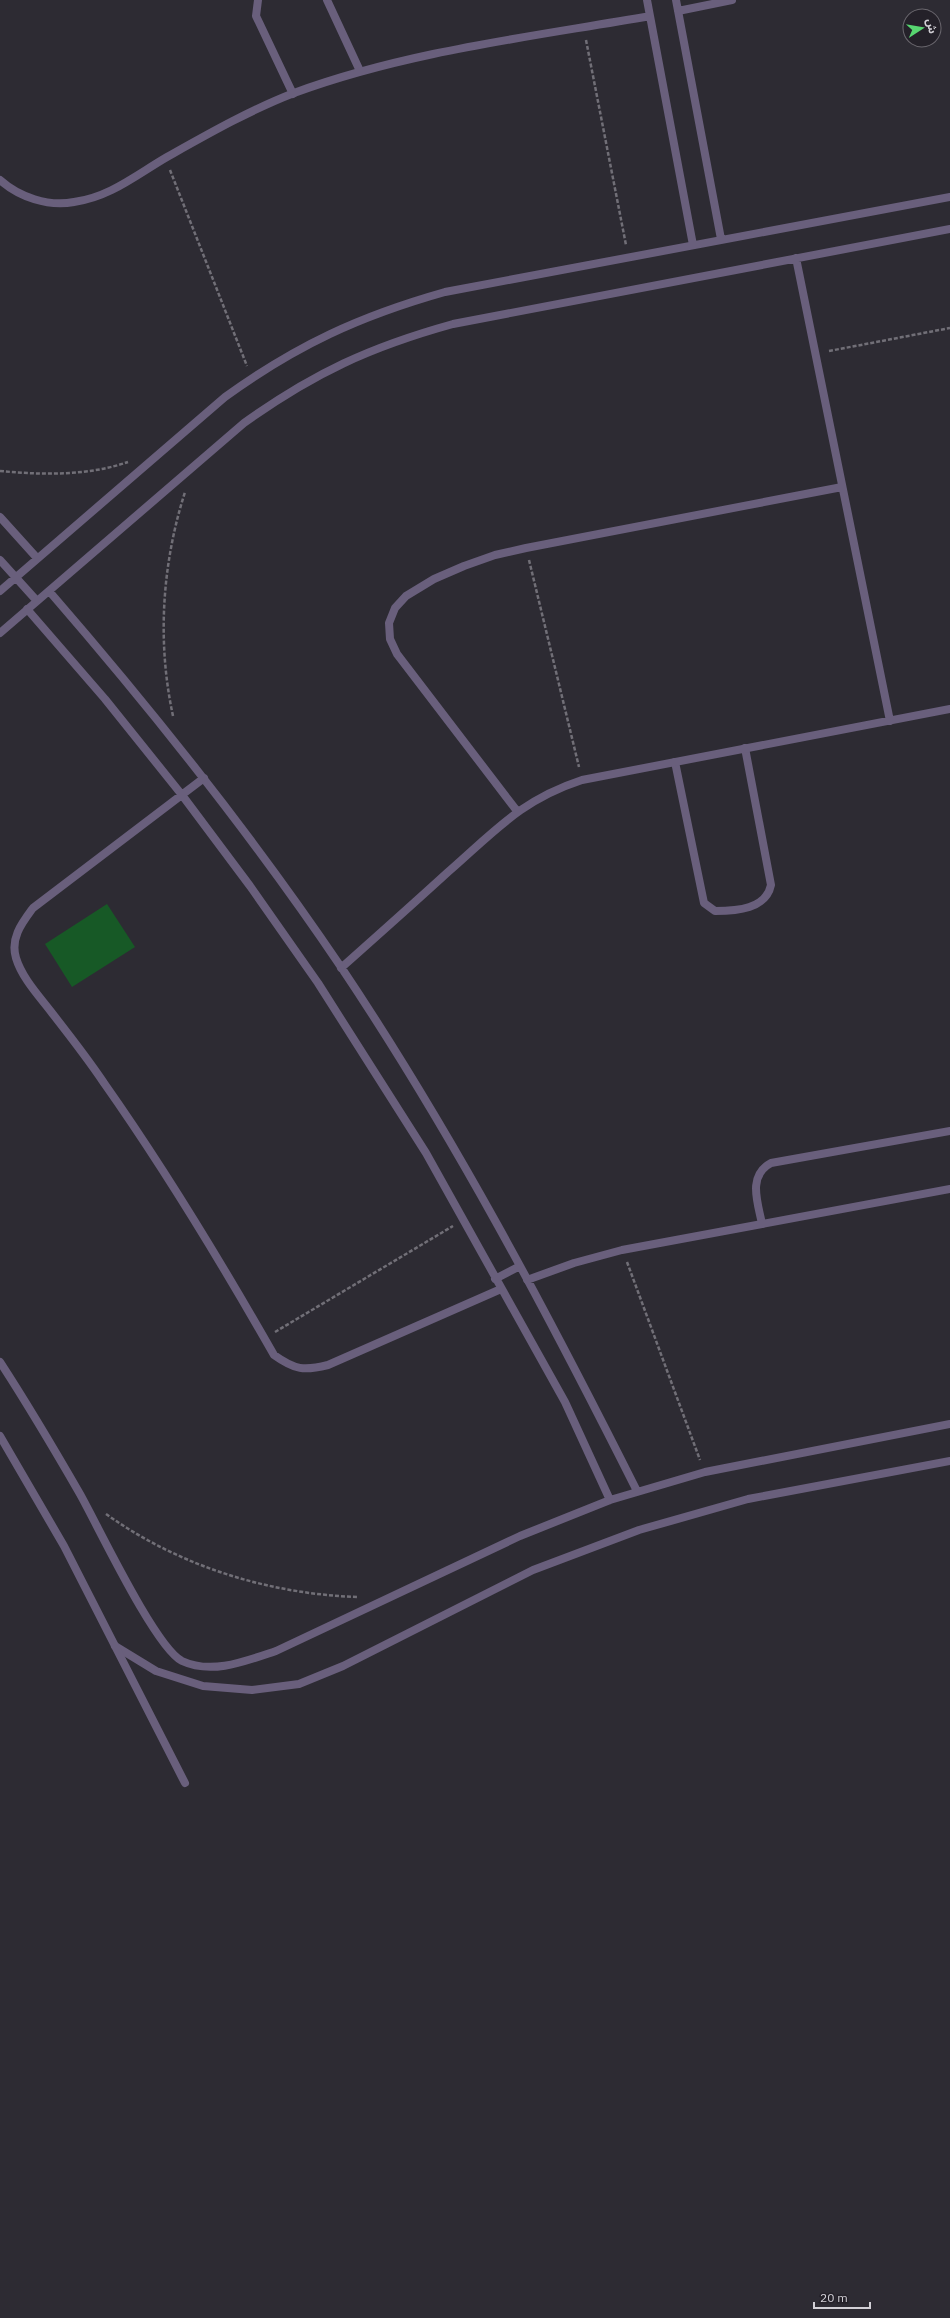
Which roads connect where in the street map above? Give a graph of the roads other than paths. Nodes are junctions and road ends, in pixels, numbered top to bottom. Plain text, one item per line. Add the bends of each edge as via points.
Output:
1 (258, 0) edge
2 (327, 0) edge
3 (647, 0) edge
4 (676, 0) edge
5 (732, 0) edge
6 (678, 10) junction
7 (650, 16) junction
8 (360, 71) junction
9 (293, 94) junction
10 (0, 180) edge
11 (950, 196) edge
12 (950, 229) edge
13 (721, 239) junction
14 (693, 245) junction
15 (796, 258) junction
16 (842, 487) junction
17 (0, 517) edge
18 (37, 558) junction
19 (0, 560) edge
20 (16, 577) junction
21 (0, 590) edge
22 (49, 591) junction
23 (37, 601) junction
24 (28, 609) junction
25 (0, 633) edge
26 (950, 710) edge
27 (890, 721) junction
28 (745, 748) junction
29 (675, 762) junction
30 (204, 778) junction
31 (182, 795) junction
32 (517, 811) junction
33 (341, 968) junction
34 (950, 1131) edge
35 (950, 1189) edge
36 (762, 1224) junction
37 (520, 1266) junction
38 (495, 1279) junction
39 (527, 1280) junction
40 (500, 1289) junction
41 (0, 1362) edge
42 (950, 1424) edge
43 (0, 1436) edge
44 (950, 1461) edge
45 (637, 1491) junction
46 (610, 1500) junction
47 (114, 1646) junction
48 (185, 1784) dead end

1 - 9 street via 256,16
2 - 8 street
3 - 7 street
4 - 6 street
5 - 6 street
6 - 13 street
7 - 8 street via 430,55
7 - 14 street
8 - 9 street
9 - 10 street via 228,123 102,196 72,203 42,201 12,192
11 - 13 street
12 - 15 street
13 - 14 street
14 - 18 street via 445,292 398,305 307,344 224,397
15 - 16 street
15 - 22 street via 453,324 408,336 343,362 282,396 244,423
16 - 27 street
16 - 32 street via 526,548 482,560 434,579 406,596 395,608 389,623 390,639 397,654
17 - 18 street
18 - 20 street
19 - 20 street
20 - 21 street
20 - 23 street
22 - 23 street
22 - 30 street
23 - 24 street
24 - 25 street
24 - 31 street
26 - 27 street
27 - 28 street
28 - 29 street
28 - 29 street via 771,885 767,898 756,906 716,911 704,902
29 - 32 street via 582,780 548,793
30 - 31 street
30 - 33 street via 273,870
31 - 38 street via 318,983 426,1154
31 - 40 street via 33,908 20,925 15,940 15,957 27,980 86,1056 154,1154 274,1355 290,1367 309,1370 328,1364
32 - 33 street
33 - 37 street via 460,1157
34 - 36 street via 771,1164 760,1172 755,1184
35 - 36 street
36 - 39 street via 622,1250 574,1263
37 - 38 street
37 - 39 street
38 - 40 street
39 - 45 street
40 - 46 street via 565,1402
41 - 46 street via 32,1411 158,1635 181,1660 202,1668 237,1664 276,1651 520,1536
42 - 45 street via 704,1472
43 - 47 street via 64,1546
44 - 47 street via 748,1499 639,1530 533,1570 343,1666 299,1684 252,1690 203,1686 156,1671
45 - 46 street
47 - 48 street

